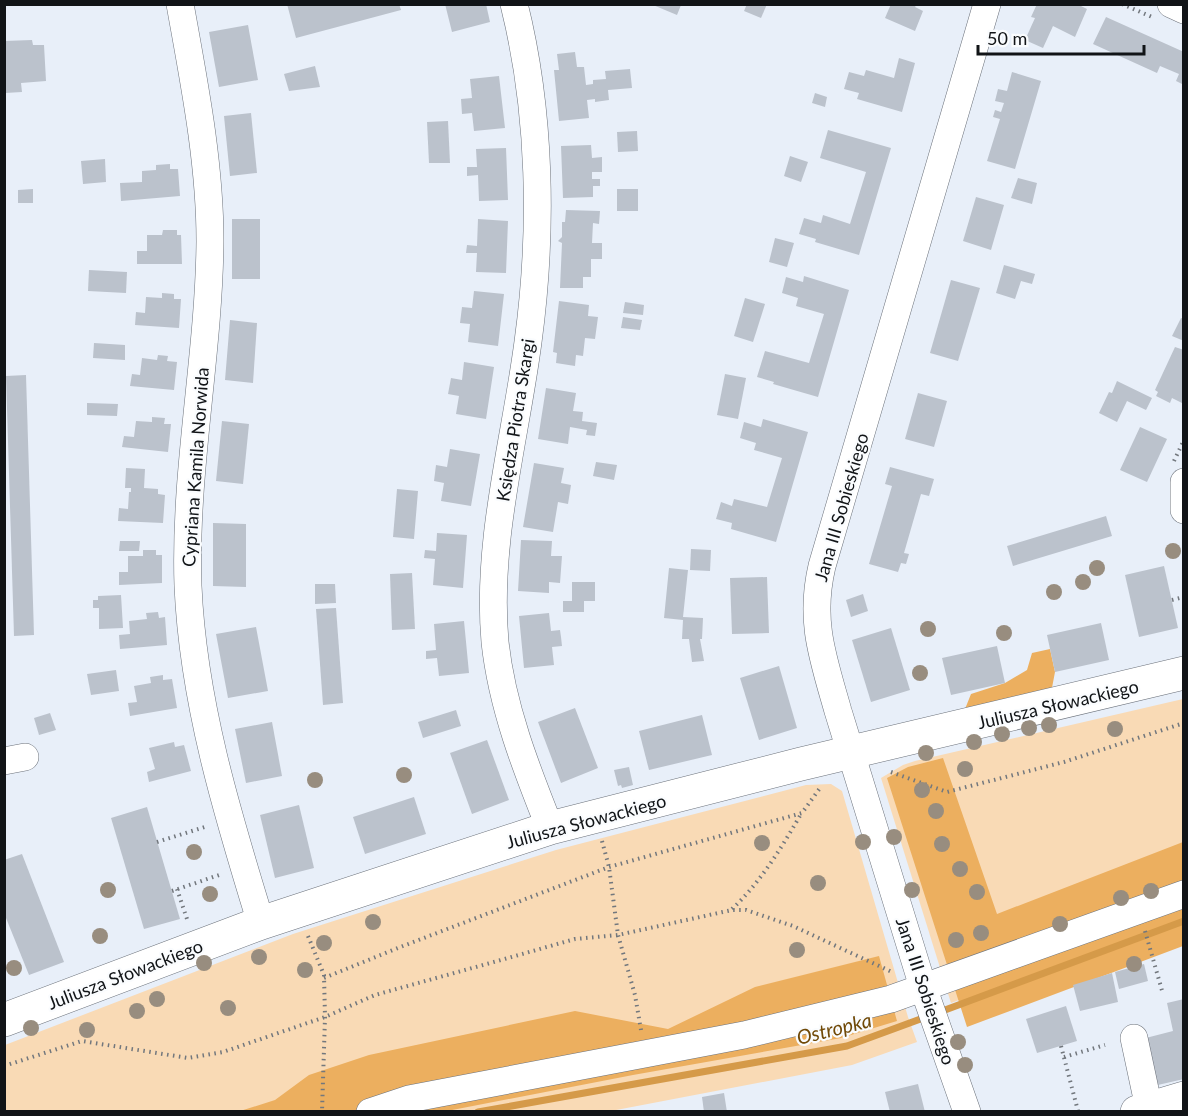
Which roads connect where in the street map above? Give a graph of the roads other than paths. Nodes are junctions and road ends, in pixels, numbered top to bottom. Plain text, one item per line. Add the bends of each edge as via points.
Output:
1 (180, 4) edge
2 (514, 4) edge
3 (987, 4) edge
4 (1171, 4) edge
5 (1184, 10) edge
6 (1184, 482) edge
7 (1184, 510) edge
8 (1184, 673) edge
9 (851, 752) junction
10 (550, 828) junction
11 (1184, 894) edge
12 (261, 922) junction
13 (923, 987) junction
14 (4, 1020) edge
15 (1134, 1038) dead end
16 (1184, 1098) edge
17 (1143, 1110) edge
18 (370, 1112) edge
19 (967, 1112) edge

1 - 12 street, Cypriana Kamila Norwida via 201,137 210,240 190,499 189,609 203,708 226,805
2 - 10 street, Księdza Piotra Skargi via 523,42 532,119 537,249 528,342 497,539 494,614 498,668 507,707
3 - 9 street, Jana III Sobieskiego via 817,587 820,643
4 - 5 street
6 - 7 street
8 - 9 main road, Juliusza Słowackiego
9 - 10 main road, Juliusza Słowackiego
9 - 13 street, Jana III Sobieskiego
10 - 12 main road, Juliusza Słowackiego
11 - 13 street
12 - 14 main road, Juliusza Słowackiego
13 - 18 street via 891,999 744,1035 409,1099
13 - 19 street, Jana III Sobieskiego
15 - 17 street
16 - 17 main road

